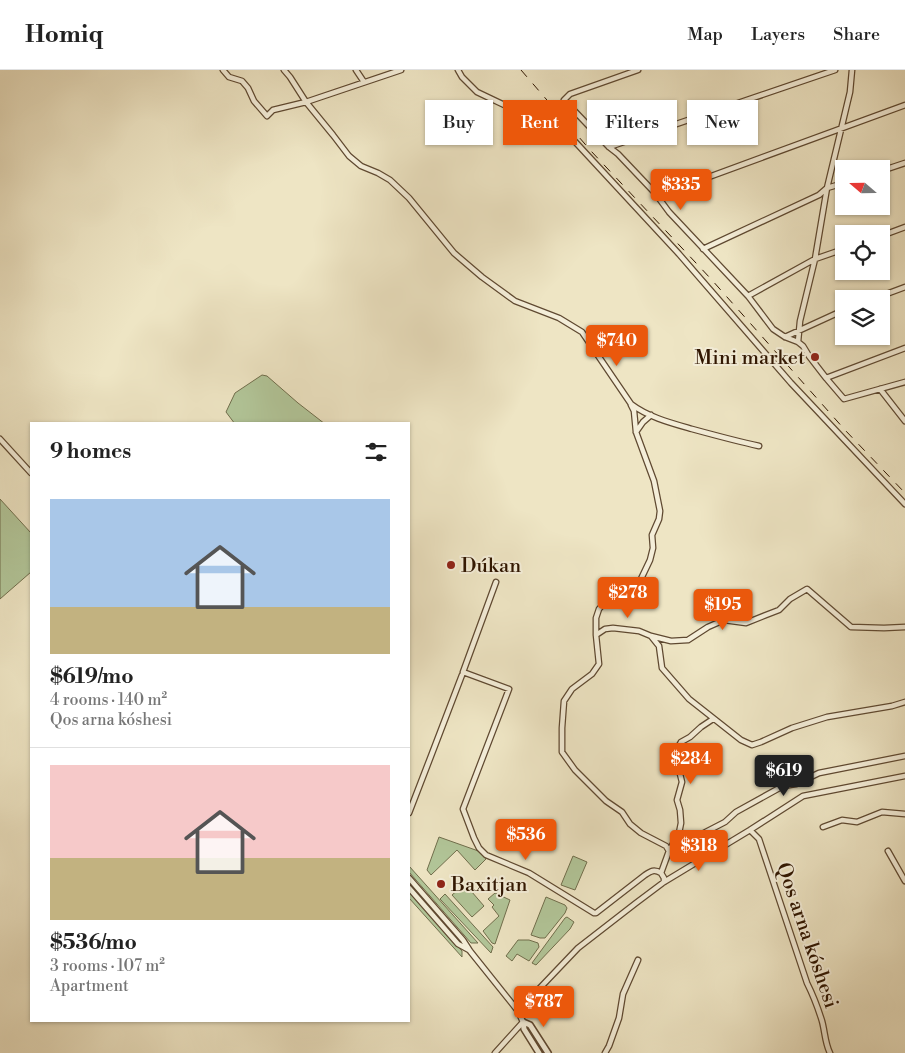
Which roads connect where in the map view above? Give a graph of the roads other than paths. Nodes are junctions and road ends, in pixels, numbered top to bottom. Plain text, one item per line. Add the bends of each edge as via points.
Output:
1 (223, 70) edge
2 (284, 70) edge
3 (356, 70) edge
4 (401, 70) edge
5 (458, 70) edge
6 (638, 70) edge
7 (835, 70) edge
8 (852, 70) edge
9 (364, 82) junction
10 (306, 102) junction
11 (905, 105) edge
12 (841, 128) junction
13 (609, 148) junction
14 (905, 163) edge
15 (890, 168) edge
16 (835, 186) edge
17 (827, 188) junction
18 (657, 196) junction
19 (905, 227) edge
20 (890, 233) edge
21 (703, 249) junction
22 (835, 252) edge
23 (815, 259) junction
24 (905, 287) edge
25 (890, 293) edge
26 (748, 296) junction
27 (835, 314) edge
28 (799, 331) junction
29 (785, 337) junction
30 (798, 342) junction
31 (905, 348) edge
32 (826, 378) junction
33 (905, 382) edge
34 (880, 390) junction
35 (630, 404) junction
36 (651, 415) junction
37 (905, 421) edge
38 (636, 432) junction
39 (0, 439) edge
40 (760, 446) dead end
41 (30, 472) edge
42 (905, 504) edge
43 (496, 582) dead end
44 (905, 627) edge
45 (596, 635) junction
46 (652, 636) junction
47 (462, 673) junction
48 (905, 702) edge
49 (713, 719) junction
50 (905, 756) edge
51 (905, 776) edge
52 (410, 810) edge
53 (905, 814) edge
54 (823, 827) dead end
55 (750, 830) junction
56 (669, 851) junction
57 (888, 851) dead end
58 (661, 873) junction
59 (410, 879) edge
60 (905, 881) edge
61 (664, 882) junction
62 (410, 889) edge
63 (470, 951) junction
64 (638, 960) dead end
65 (518, 1011) junction
66 (523, 1022) junction
67 (495, 1053) edge
68 (539, 1053) edge
69 (548, 1053) edge
70 (604, 1053) edge
71 (830, 1053) edge

1 - 10 street via 229,77 242,81 267,116 273,110
2 - 10 street
3 - 9 street
4 - 9 street
5 - 42 street via 477,92 567,133 679,254 791,383
6 - 13 street via 570,94 564,100
7 - 13 street
8 - 12 street
9 - 10 street
10 - 35 street via 349,156 361,166 390,180 454,253 482,277 515,301 559,318 582,332
11 - 12 street
12 - 17 street
12 - 18 street
13 - 18 street
14 - 15 street
16 - 17 street
17 - 21 street via 819,195
17 - 23 street
18 - 21 street
19 - 20 street
21 - 26 street
22 - 23 street
23 - 26 street
23 - 28 street
24 - 25 street
26 - 29 street via 774,329
27 - 28 street
28 - 29 street
28 - 30 street
29 - 30 street
30 - 32 street
31 - 32 street
32 - 34 street via 844,399
33 - 34 street
34 - 37 street
35 - 36 street
35 - 38 street
36 - 38 street
36 - 40 street via 729,440
38 - 45 street via 654,482 659,519 652,535 650,560 640,581 606,600 598,609
39 - 41 street
43 - 47 street
44 - 46 street via 850,627 807,589 778,610 746,623 724,620 688,640 672,641
45 - 46 street via 613,628
45 - 56 street via 599,664 564,701 562,752 575,770 622,812 630,824
46 - 49 street via 659,646 662,668 689,699
47 - 52 street
47 - 58 street via 508,688 463,809 479,848 486,855 529,872 594,913 645,874 652,870
48 - 49 street via 827,717 752,745
49 - 56 street via 681,742 677,749 682,782 677,800 681,823
50 - 56 street via 819,773 796,784 783,786 736,812 725,822
51 - 55 street via 803,796
53 - 54 street via 882,812 857,822 842,820
55 - 61 street
55 - 71 street, Qos arna kóshesi via 758,839
56 - 58 street
57 - 60 street
58 - 61 street
59 - 63 street
61 - 65 street via 578,948
62 - 63 street via 458,944
63 - 65 street
64 - 70 street via 622,994 619,1018
65 - 66 street
66 - 67 street
66 - 68 street
66 - 69 street via 530,1025

